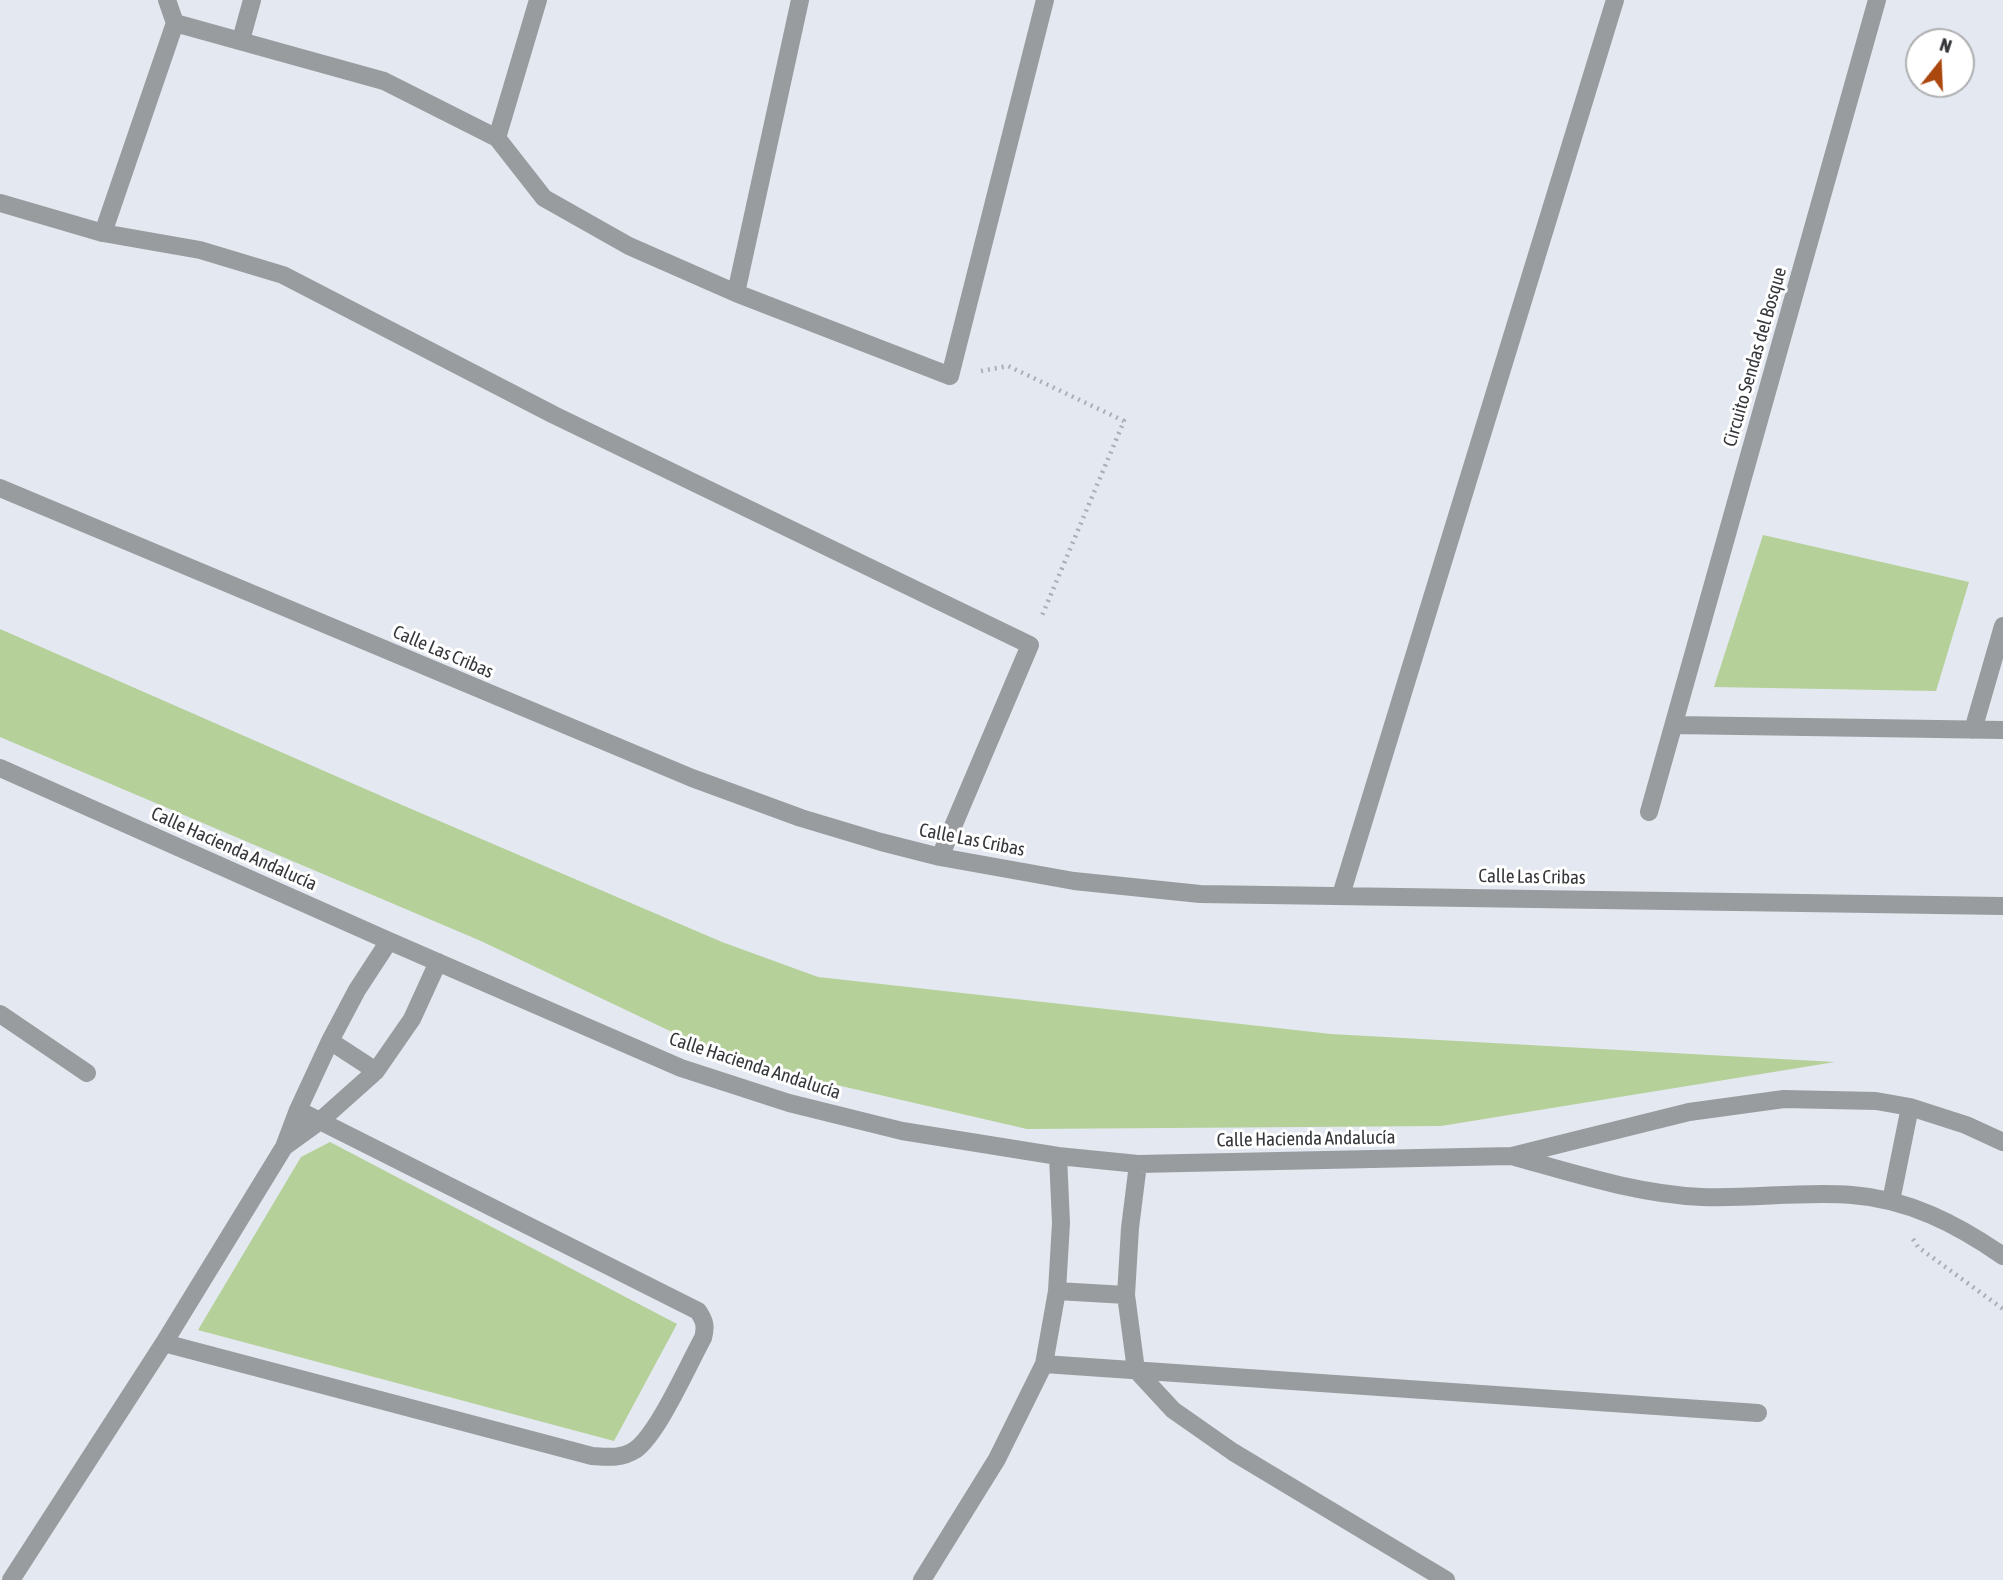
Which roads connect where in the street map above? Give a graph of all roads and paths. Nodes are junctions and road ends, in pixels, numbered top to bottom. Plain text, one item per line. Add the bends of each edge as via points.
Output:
1 (167, 0) edge
2 (252, 0) edge
3 (538, 0) edge
4 (800, 0) edge
5 (1045, 0) edge
6 (1615, 0) edge
7 (1877, 0) edge
8 (175, 23) junction
9 (240, 40) junction
10 (497, 138) junction
11 (0, 202) edge
12 (103, 233) junction
13 (736, 293) junction
14 (950, 376) junction
15 (0, 488) edge
16 (2003, 626) edge
17 (1030, 645) junction
18 (1674, 725) junction
19 (1973, 730) junction
20 (2003, 730) edge
21 (0, 768) edge
22 (1649, 812) dead end
23 (940, 857) junction
24 (1341, 895) junction
25 (2003, 906) edge
26 (389, 941) junction
27 (438, 962) junction
28 (0, 1014) edge
29 (330, 1041) junction
30 (376, 1071) junction
31 (88, 1073) dead end
32 (1910, 1107) junction
33 (298, 1110) junction
34 (320, 1121) junction
35 (2003, 1142) edge
36 (284, 1147) junction
37 (1058, 1156) junction
38 (1512, 1156) junction
39 (1138, 1164) junction
40 (1891, 1201) junction
41 (2003, 1256) edge
42 (1056, 1291) junction
43 (1126, 1295) junction
44 (2003, 1309) edge
45 (164, 1343) junction
46 (1044, 1364) junction
47 (1136, 1370) junction
48 (1758, 1413) dead end
49 (11, 1580) edge
50 (922, 1580) edge
51 (1446, 1580) edge

1 - 8 street
2 - 9 street
3 - 10 street
4 - 13 street
5 - 14 street
6 - 24 street
7 - 18 street, Circuito Sendas del Bosque
8 - 9 street
8 - 12 street
9 - 10 street via 384,81
10 - 13 street via 544,198 629,246
11 - 12 street
12 - 17 street via 200,250 284,275 554,415
13 - 14 street
14 - 17 path via 1008,366 1124,421
15 - 23 street, Calle Las Cribas via 692,778 801,818
16 - 19 street
17 - 23 street
18 - 19 street
18 - 22 street, Circuito Sendas del Bosque
19 - 20 street
21 - 26 street, Calle Hacienda Andalucía
23 - 24 street, Calle Las Cribas via 1074,881 1200,894
24 - 25 street, Calle Las Cribas
26 - 27 street, Calle Hacienda Andalucía
26 - 29 street
27 - 30 street via 412,1019
27 - 37 street, Calle Hacienda Andalucía via 681,1068 789,1103 902,1131
28 - 31 street
29 - 30 street
29 - 33 street
30 - 34 street
32 - 35 street, Calle Hacienda Andalucía
32 - 38 street, Calle Hacienda Andalucía via 1876,1101 1784,1099 1689,1112
32 - 40 street
33 - 34 street
33 - 36 street
34 - 36 street
34 - 45 street via 698,1311 706,1329 650,1436 634,1451 616,1458 592,1456
36 - 45 street
37 - 39 street, Calle Hacienda Andalucía
37 - 42 street via 1061,1223
38 - 39 street, Calle Hacienda Andalucía
38 - 40 street, Calle Hacienda Andalucía via 1622,1186 1701,1197 1852,1195
39 - 43 street
40 - 41 street, Calle Hacienda Andalucía via 1968,1231
40 - 44 path via 1918,1247
42 - 43 street
42 - 46 street
43 - 47 street
45 - 49 street
46 - 47 street
46 - 50 street via 997,1459
47 - 48 street
47 - 51 street via 1173,1410 1233,1452

